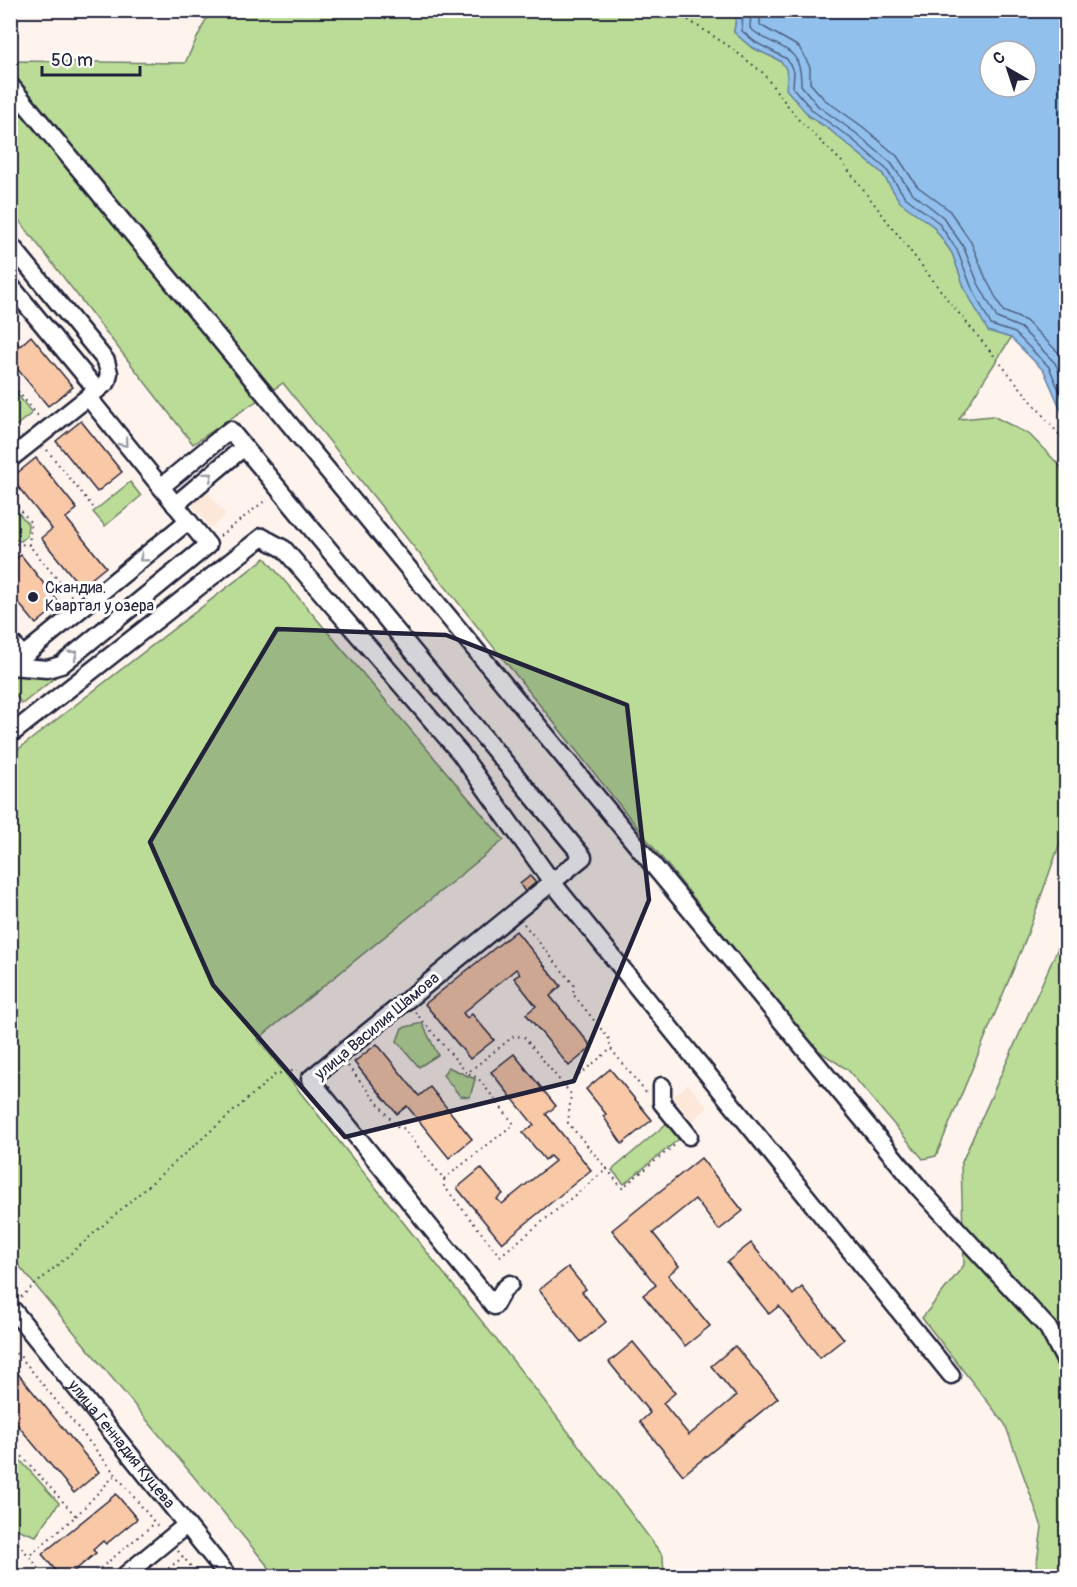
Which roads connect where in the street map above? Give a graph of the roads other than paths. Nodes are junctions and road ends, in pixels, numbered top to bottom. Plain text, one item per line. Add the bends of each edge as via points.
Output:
1 (10, 85) edge
2 (10, 244) edge
3 (10, 285) edge
4 (92, 394) junction
5 (244, 447) junction
6 (10, 459) edge
7 (161, 487) junction
8 (175, 505) junction
9 (188, 521) junction
10 (10, 641) edge
11 (18, 663) edge
12 (10, 726) edge
13 (552, 882) junction
14 (662, 1086) dead end
15 (686, 1137) road end
16 (510, 1284) dead end
17 (12, 1311) edge
18 (1066, 1362) edge
19 (951, 1375) dead end
20 (185, 1526) junction
21 (124, 1576) edge
22 (228, 1576) edge

1 - 18 street via 920,1189 1048,1329
2 - 4 street via 108,364 108,379
3 - 4 street
4 - 6 street
4 -> 7 street
5 - 7 street via 230,429
8 -> 5 street
5 - 13 street, улица Василия Шамова via 583,857
7 - 8 street
8 - 9 street
9 -> 11 street
11 -> 9 street via 47,669 61,665 208,545
10 - 11 street
12 - 13 street via 15,731 262,537 284,549 460,753
13 - 16 street, улица Василия Шамова via 310,1079 494,1306
13 - 19 street
14 - 15 street via 662,1103
17 - 20 street, улица Геннадия Куцева
20 - 21 street
20 - 22 street, улица Геннадия Куцева

